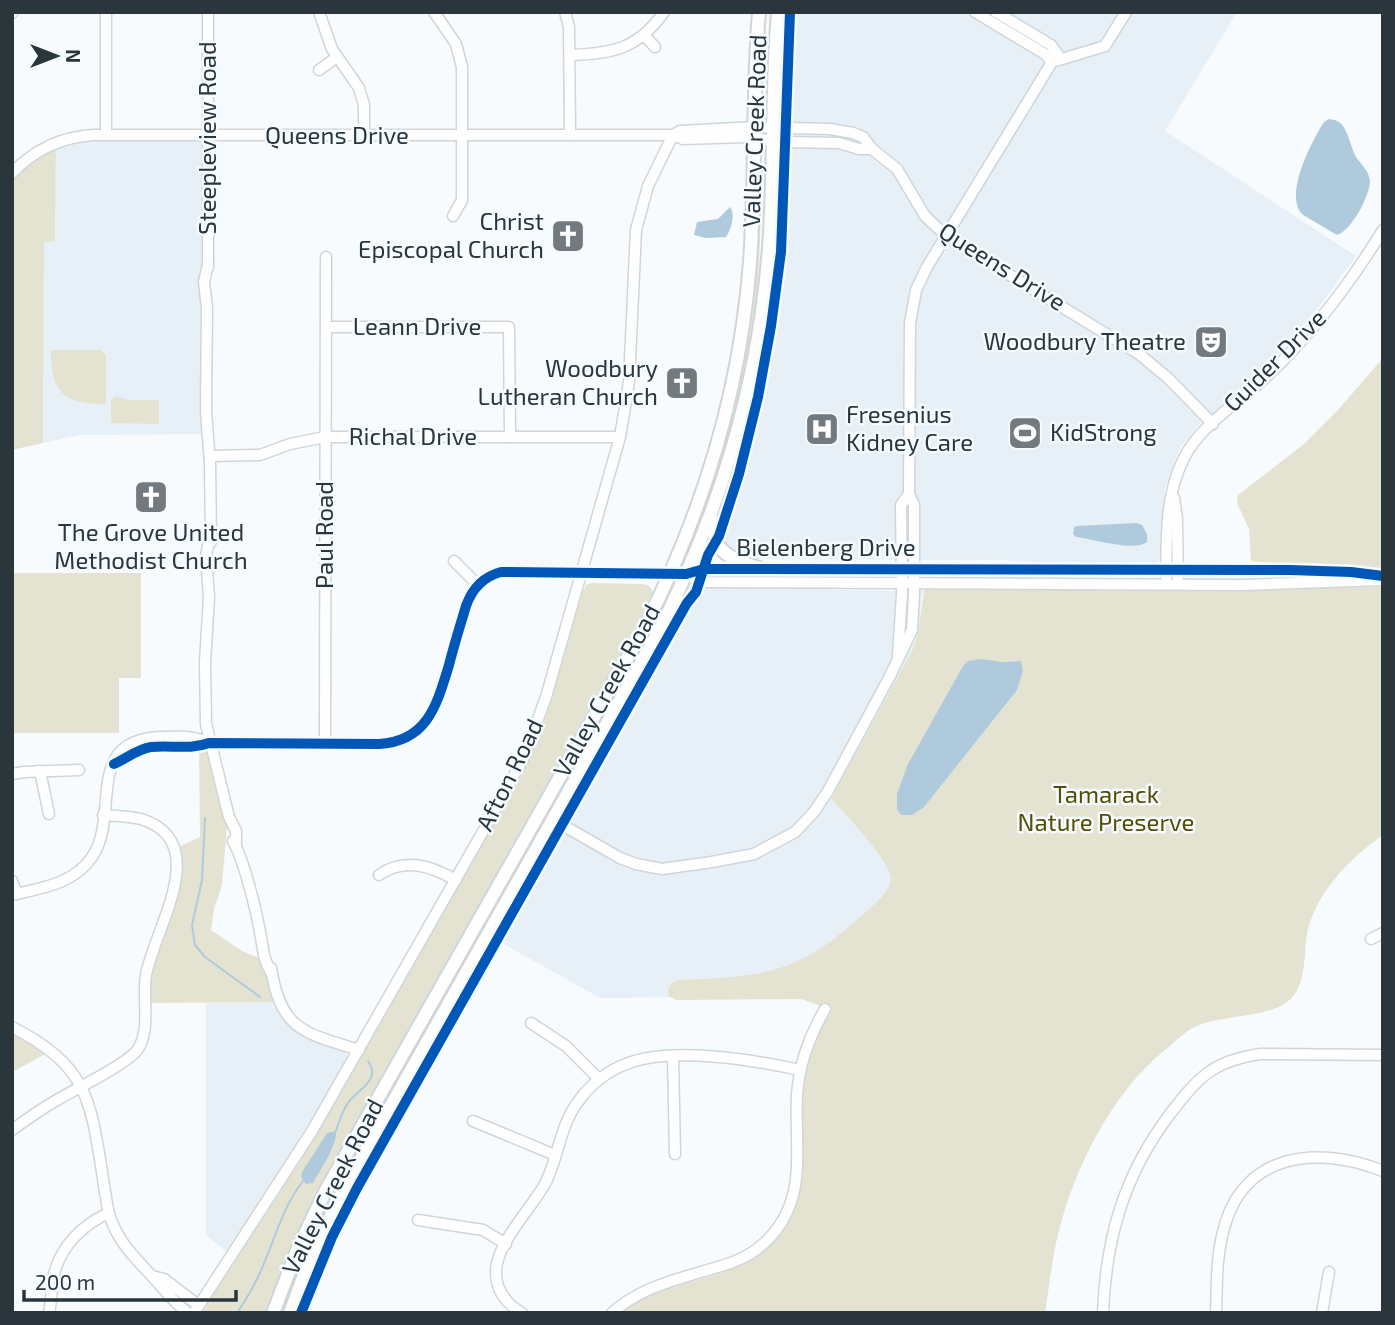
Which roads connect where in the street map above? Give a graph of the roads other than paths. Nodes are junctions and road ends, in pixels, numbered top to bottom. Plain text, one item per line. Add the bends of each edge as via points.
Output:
1 (106, 12) edge
2 (208, 12) edge
3 (319, 12) edge
4 (434, 12) edge
5 (565, 12) edge
6 (664, 12) edge
7 (759, 12) edge
8 (778, 12) edge
9 (975, 12) edge
10 (996, 12) edge
11 (1126, 12) edge
12 (644, 35) junction
13 (655, 47) dead end
14 (570, 55) junction
15 (337, 57) junction
16 (1056, 60) junction
17 (319, 71) dead end
18 (754, 132) junction
19 (773, 134) junction
20 (106, 135) junction
21 (365, 135) junction
22 (570, 135) junction
23 (673, 135) junction
24 (208, 136) junction
25 (463, 136) junction
26 (12, 173) edge
27 (453, 216) dead end
28 (1383, 230) edge
29 (946, 236) junction
30 (326, 257) dead end
31 (326, 327) junction
32 (1213, 424) junction
33 (326, 437) junction
34 (510, 437) junction
35 (620, 437) junction
36 (210, 456) junction
37 (909, 494) junction
38 (711, 514) junction
39 (454, 561) dead end
40 (902, 568) junction
41 (915, 568) junction
42 (762, 569) junction
43 (1172, 569) junction
44 (582, 572) junction
45 (671, 573) junction
46 (686, 574) junction
47 (1383, 578) edge
48 (902, 583) junction
49 (915, 583) junction
50 (478, 584) junction
51 (1166, 584) junction
52 (1178, 584) junction
53 (898, 659) junction
54 (209, 743) junction
55 (325, 744) junction
56 (79, 770) dead end
57 (40, 771) junction
58 (12, 775) edge
59 (49, 814) dead end
60 (103, 814) junction
61 (552, 819) junction
62 (379, 875) dead end
63 (456, 880) junction
64 (12, 881) edge
65 (14, 895) edge
66 (1383, 933) edge
67 (1371, 939) dead end
68 (825, 1009) dead end
69 (531, 1023) dead end
70 (12, 1027) edge
71 (359, 1050) junction
72 (1383, 1055) edge
73 (673, 1057) junction
74 (800, 1070) junction
75 (598, 1079) junction
76 (81, 1086) junction
77 (473, 1121) dead end
78 (12, 1130) edge
79 (675, 1154) dead end
80 (555, 1155) junction
81 (1383, 1171) edge
82 (109, 1213) junction
83 (418, 1220) dead end
84 (506, 1244) junction
85 (1329, 1272) dead end
86 (152, 1276) junction
87 (196, 1309) edge
88 (520, 1312) edge
89 (49, 1313) edge
90 (188, 1313) edge
91 (273, 1313) edge
92 (290, 1313) edge
93 (612, 1313) edge
94 (1103, 1313) edge
95 (1216, 1313) edge
96 (1322, 1313) edge

1 - 20 street
2 - 24 street, Steepleview Road
3 - 15 street
4 - 25 street via 459,54
5 - 14 street
6 - 12 street
7 - 18 main road, Valley Creek Road
8 - 19 main road, Valley Creek Road
9 - 16 street
10 - 16 street via 1051,45
11 - 16 street via 1105,46
12 - 13 street
12 - 14 street via 612,52
14 - 22 street
15 - 17 street
15 - 21 street via 359,88
16 - 29 street
18 - 19 street, Queens Drive
18 - 23 street, Queens Drive via 683,139
18 - 45 main road, Valley Creek Road via 750,261 738,358 711,469
19 - 29 street, Queens Drive via 830,129 863,137 897,169 925,216
19 - 38 main road, Valley Creek Road via 769,251 759,332 740,421
20 - 24 street, Queens Drive
20 - 26 street, Queens Drive via 56,143
21 - 24 street, Queens Drive
21 - 25 street, Queens Drive
22 - 23 street, Queens Drive
22 - 25 street, Queens Drive
23 - 35 street, Afton Road via 648,186 636,230 629,382
24 - 36 street, Steepleview Road via 206,411
25 - 27 street via 462,200
28 - 32 street, Guider Drive via 1338,296 1295,347
29 - 32 street, Queens Drive via 1126,345 1160,371
29 - 37 street via 912,305
30 - 31 street, Paul Road
31 - 33 street, Paul Road
31 - 34 street, Leann Drive via 509,327
32 - 43 street, Guider Drive via 1184,457 1177,476 1167,520
33 - 34 street, Richal Drive
33 - 36 street, Richal Drive via 260,455
33 - 55 street, Paul Road
34 - 35 street, Richal Drive
35 - 44 street, Afton Road
36 - 54 street, Steepleview Road via 213,556 205,662
37 - 40 street via 901,505
37 - 41 street via 915,505
38 - 42 main road via 719,548
38 - 46 main road, Valley Creek Road
39 - 50 street
40 - 41 street, Bielenberg Drive
40 - 42 street, Bielenberg Drive
40 - 48 street
41 - 43 street, Bielenberg Drive
41 - 49 street
42 - 46 street, Bielenberg Drive via 704,569
43 - 47 street, Bielenberg Drive via 1338,571
43 - 51 street, Guider Drive
43 - 52 street, Guider Drive
44 - 45 street, Bielenberg Drive
44 - 50 street, Bielenberg Drive via 505,571
44 - 63 street, Afton Road via 527,750
45 - 46 street, Bielenberg Drive
45 - 91 main road, Valley Creek Road via 338,1166
46 - 48 street, Bielenberg Drive via 699,582
46 - 61 main road, Valley Creek Road via 657,635
47 - 52 street, Bielenberg Drive
48 - 49 street, Bielenberg Drive
48 - 53 street
49 - 51 street, Bielenberg Drive
49 - 53 street via 912,630
50 - 55 street via 466,606 438,702 424,723 393,742
51 - 52 street, Bielenberg Drive
53 - 61 street via 814,812 795,832 765,849 677,868 648,867 620,858
54 - 55 street
54 - 60 street via 197,737 146,738 128,745 119,752 107,778
54 - 71 street, Steepleview Road via 281,1005 293,1023 313,1035
56 - 57 street
57 - 58 street
57 - 59 street
60 - 65 street via 98,843 82,867 67,880
60 - 76 street via 140,819 160,830 174,849 178,874 146,975 144,1030 138,1049
61 - 92 main road, Valley Creek Road via 345,1187
62 - 63 street via 394,866 415,865
63 - 71 street, Afton Road
64 - 65 street
66 - 67 street
68 - 74 street
69 - 75 street via 566,1046
70 - 76 street via 55,1054
71 - 87 street, Afton Road via 297,1156
72 - 94 street via 1260,1054 1223,1063 1194,1083 1152,1139 1120,1207 1107,1256
73 - 74 street via 729,1058
73 - 75 street via 641,1059
73 - 79 street
74 - 93 street via 795,1191 775,1232 738,1260 657,1285
75 - 80 street via 571,1111
76 - 78 street
76 - 82 street via 93,1117
77 - 80 street
80 - 84 street via 547,1180
81 - 95 street via 1347,1160 1304,1156 1276,1164 1252,1180 1230,1211 1223,1231
82 - 86 street via 130,1254
82 - 89 street via 85,1227 61,1256
83 - 84 street via 483,1230
84 - 88 street via 496,1279 502,1295
85 - 96 street
86 - 87 street via 164,1279
86 - 90 street

